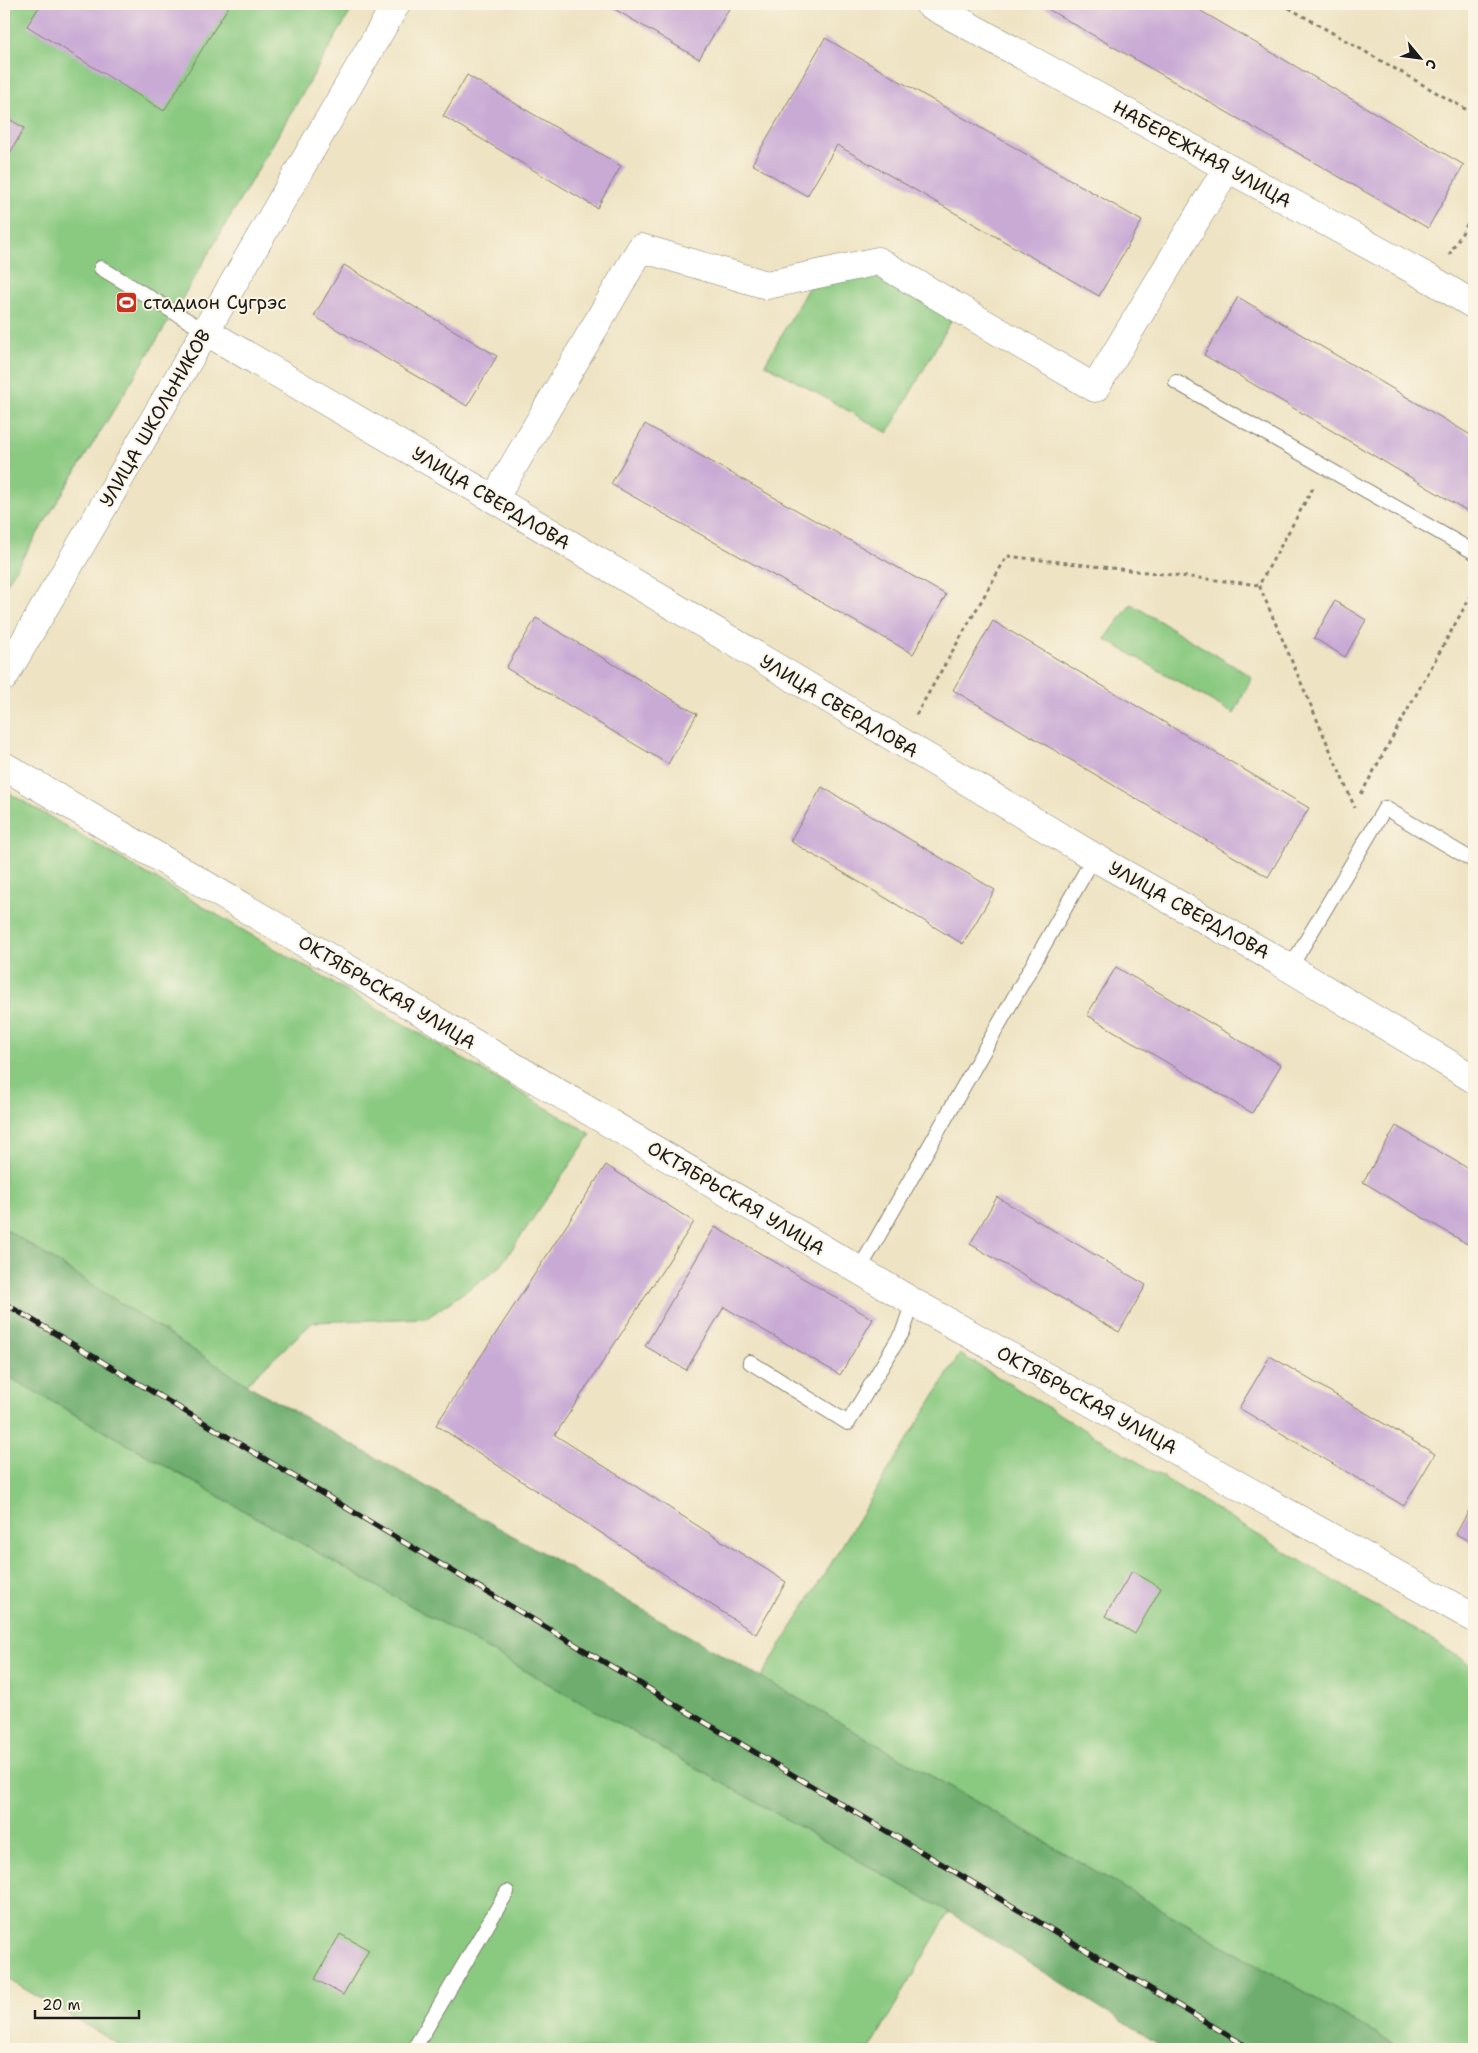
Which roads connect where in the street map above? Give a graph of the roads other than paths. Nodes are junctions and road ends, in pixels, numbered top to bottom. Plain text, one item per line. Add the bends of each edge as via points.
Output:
1 (396, 4) edge
2 (929, 4) edge
3 (1227, 168) junction
4 (101, 268) dead end
5 (1474, 306) edge
6 (205, 332) junction
7 (1176, 382) dead end
8 (494, 499) junction
9 (1474, 552) edge
10 (4, 677) edge
11 (4, 766) edge
12 (1094, 857) junction
13 (1474, 860) edge
14 (1290, 968) junction
15 (1474, 1079) edge
16 (858, 1270) junction
17 (913, 1302) junction
18 (750, 1362) dead end
19 (1474, 1618) edge
20 (507, 1892) dead end
21 (414, 2049) edge

1 - 6 street, УЛИЦА ШКОЛЬНИКОВ
2 - 3 street, НАБЕРЕЖНАЯ УЛИЦА
3 - 5 street, НАБЕРЕЖНАЯ УЛИЦА
3 - 8 street via 1095,388 878,261 767,286 641,248
4 - 6 lane
6 - 8 street, УЛИЦА СВЕРДЛОВА
6 - 10 street, УЛИЦА ШКОЛЬНИКОВ
7 - 9 lane
8 - 12 street, УЛИЦА СВЕРДЛОВА
11 - 16 street, ОКТЯБРЬСКАЯ УЛИЦА
12 - 14 street, УЛИЦА СВЕРДЛОВА
12 - 16 lane
13 - 14 lane via 1385,808
14 - 15 street, УЛИЦА СВЕРДЛОВА
16 - 17 street, ОКТЯБРЬСКАЯ УЛИЦА
17 - 18 lane via 903,1331 848,1423
17 - 19 street, ОКТЯБРЬСКАЯ УЛИЦА
20 - 21 lane

